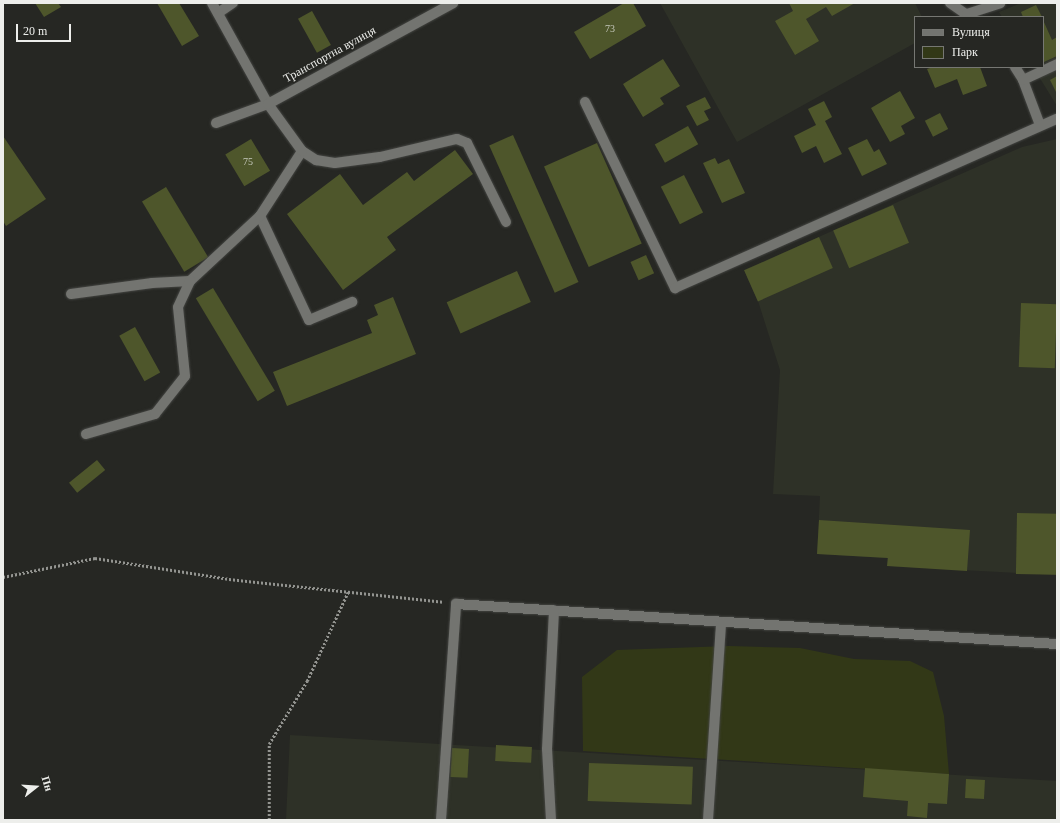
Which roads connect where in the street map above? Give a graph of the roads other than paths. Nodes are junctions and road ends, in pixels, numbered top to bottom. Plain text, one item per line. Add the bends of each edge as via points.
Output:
1 (212, 3) edge
2 (233, 3) edge
3 (453, 3) edge
4 (950, 3) edge
5 (1000, 3) edge
6 (218, 13) junction
7 (968, 16) edge
8 (1057, 64) edge
9 (1016, 68) edge
10 (1024, 80) junction
11 (585, 102) dead end
12 (268, 104) junction
13 (1057, 119) edge
14 (216, 123) dead end
15 (1040, 124) junction
16 (302, 150) junction
17 (260, 216) junction
18 (506, 222) dead end
19 (190, 281) junction
20 (71, 294) dead end
21 (352, 302) dead end
22 (86, 434) dead end
23 (554, 610) junction
24 (721, 622) junction
25 (1057, 644) edge
26 (441, 820) edge
27 (551, 820) edge
28 (708, 820) edge

1 - 6 street
2 - 6 street
3 - 12 street, Транспортна вулиця
4 - 7 street
5 - 7 street
6 - 12 street
8 - 10 street
9 - 10 street
10 - 15 street
11 - 15 street via 675,288
12 - 14 street, Транспортна вулиця
12 - 16 street
13 - 15 street
16 - 17 street
16 - 18 street via 316,160 335,164 380,157 457,139 467,143
17 - 19 street
17 - 21 street via 309,320
19 - 20 street via 152,282
19 - 22 street via 178,307 185,376 155,414
23 - 24 street
23 - 26 street via 456,604
23 - 27 street via 547,749
24 - 25 street
24 - 28 street

